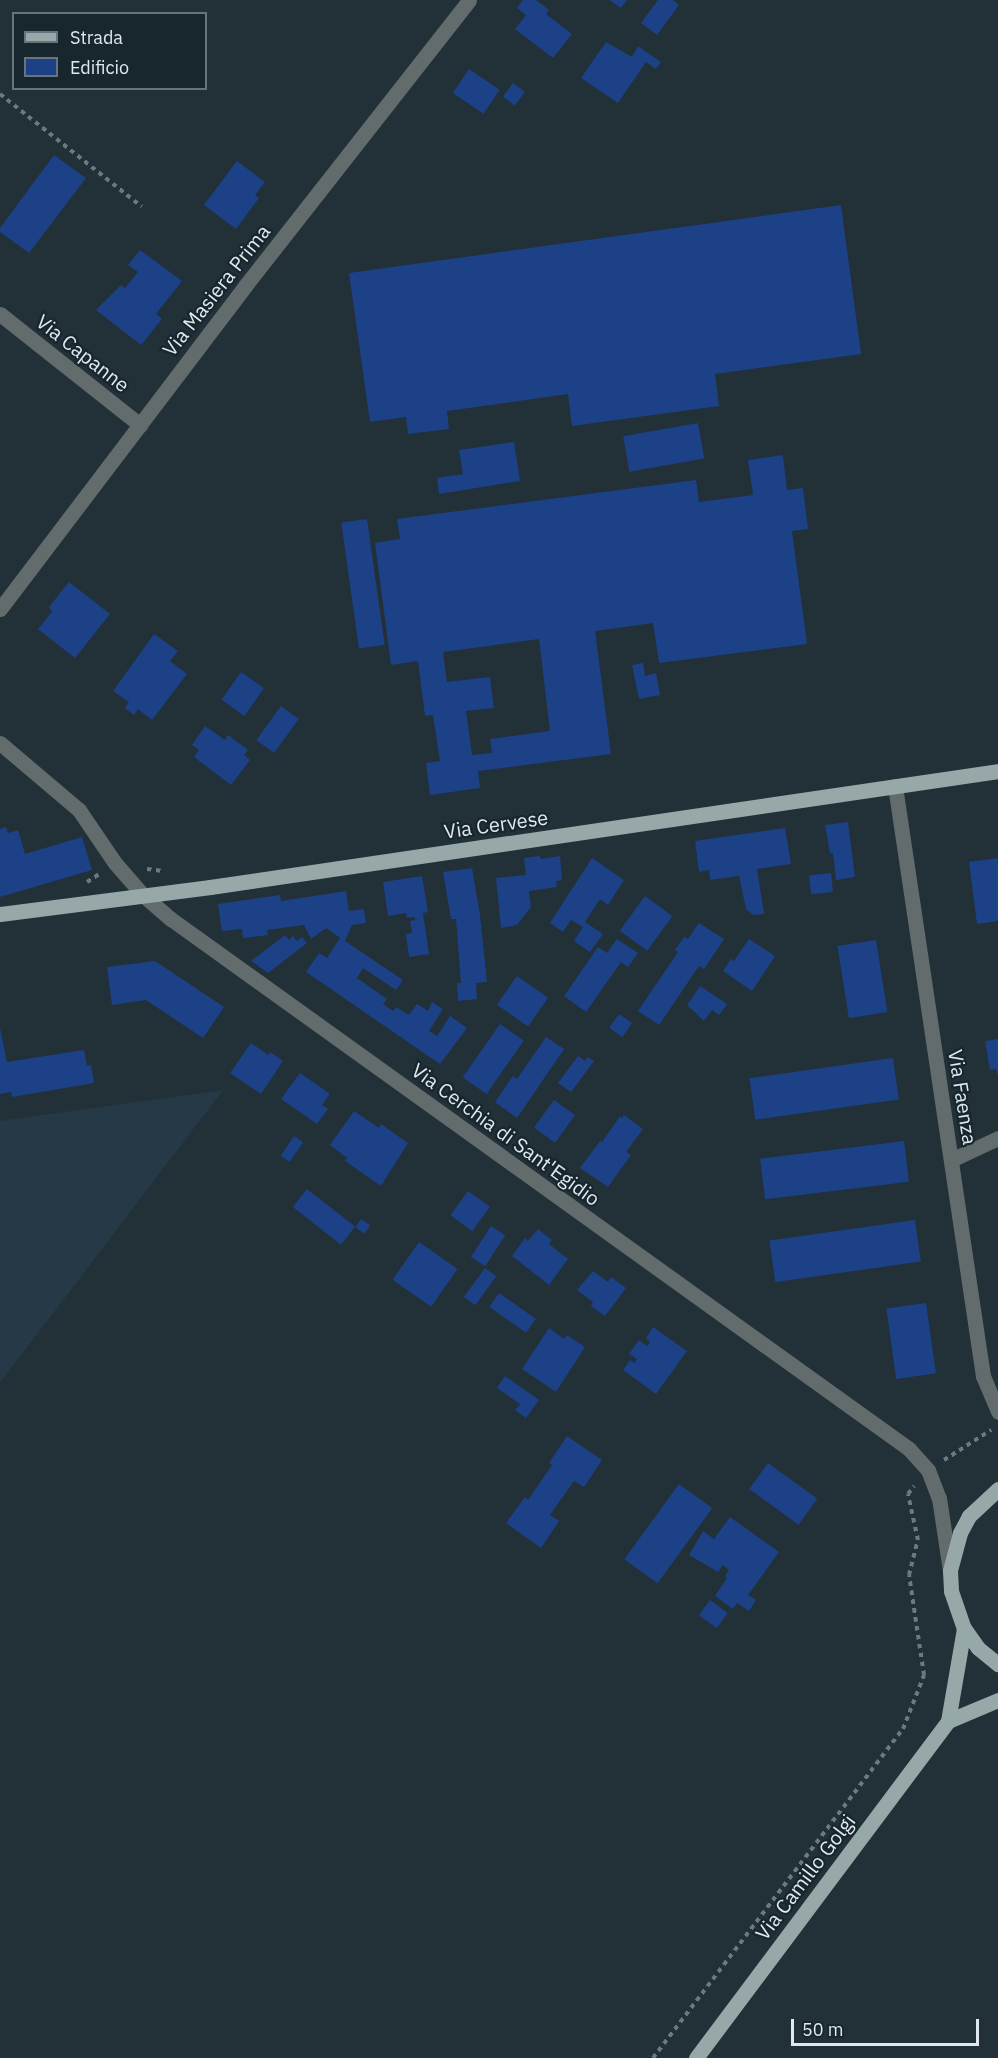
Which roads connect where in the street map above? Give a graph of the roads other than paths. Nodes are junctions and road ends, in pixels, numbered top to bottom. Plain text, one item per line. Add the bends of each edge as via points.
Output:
1 (469, 0) edge
2 (0, 314) edge
3 (140, 424) junction
4 (0, 609) edge
5 (0, 743) edge
6 (998, 771) edge
7 (895, 786) junction
8 (143, 895) junction
9 (0, 914) edge
10 (998, 1138) edge
11 (951, 1160) junction
12 (998, 1412) edge
13 (997, 1487) edge
14 (950, 1571) junction
15 (964, 1628) junction
16 (998, 1664) edge
17 (998, 1700) edge
18 (948, 1722) junction
19 (696, 2058) edge

1 - 3 street, Via Masiera Prima
2 - 3 street, Via Capanne
3 - 4 street, Via Masiera Prima
5 - 8 street, Via Cerchia di Sant'Egidio via 79,810
6 - 7 main road, Via Cervese
7 - 8 main road, Via Cervese
7 - 11 street, Via Faenza
8 - 9 main road, Via Cervese
8 - 14 street, Via Cerchia di Sant'Egidio via 171,919 909,1449 928,1470 939,1497
10 - 11 street
11 - 12 street, Via Faenza via 983,1376
13 - 14 main road via 969,1516
14 - 15 main road via 951,1591
15 - 16 main road via 978,1648
15 - 18 main road, Via Camillo Golgi
17 - 18 main road, Via Camillo Golgi
18 - 19 main road, Via Camillo Golgi

